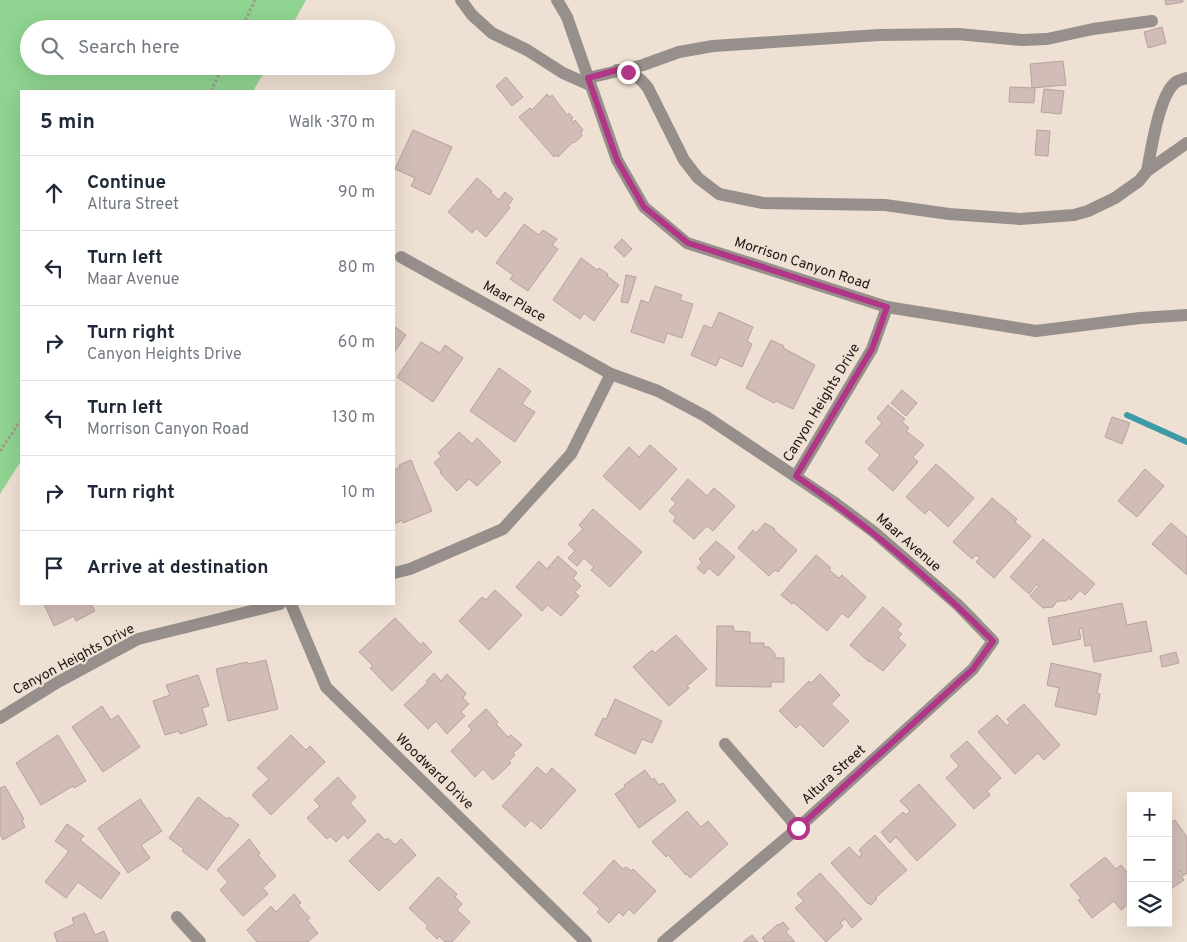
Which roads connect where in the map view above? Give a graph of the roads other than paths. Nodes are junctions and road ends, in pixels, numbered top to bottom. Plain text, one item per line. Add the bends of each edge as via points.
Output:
1 (461, 0) edge
2 (556, 0) edge
3 (1152, 21) dead end
4 (617, 70) junction
5 (1187, 78) edge
6 (589, 81) junction
7 (1187, 143) edge
8 (1147, 171) junction
9 (402, 257) dead end
10 (887, 307) junction
11 (1187, 315) edge
12 (611, 374) junction
13 (796, 476) junction
14 (395, 573) edge
15 (276, 605) edge
16 (291, 605) edge
17 (993, 641) joint
18 (0, 718) edge
19 (725, 744) dead end
20 (798, 828) junction
21 (177, 917) dead end
22 (200, 942) edge
23 (586, 942) edge
24 (663, 942) edge

1 - 6 street via 492,33 563,73
2 - 6 street, Morrison Canyon Road via 567,17
3 - 4 street via 1047,39 958,34 879,35 712,46
4 - 6 street
4 - 8 street via 640,78 648,88 684,160 698,178 719,194 742,200 782,204 885,205 991,218 1044,218 1088,211 1115,198
5 - 8 street via 1175,83 1165,98
6 - 10 street, Morrison Canyon Road via 617,160 644,207 688,243
7 - 8 street
9 - 12 street, Maar Place
10 - 11 street, Morrison Canyon Road via 1036,331
10 - 13 street, Canyon Heights Drive via 872,349
12 - 13 street, Canyon Heights Drive via 658,391 705,416
12 - 14 street via 571,454 503,529
13 - 17 street, Maar Avenue via 874,532 958,605
15 - 18 street, Canyon Heights Drive via 138,640 58,682
16 - 23 street, Woodward Drive via 326,687
17 - 20 street, Altura Street via 973,669
19 - 20 street
20 - 24 street, Altura Street
21 - 22 street

